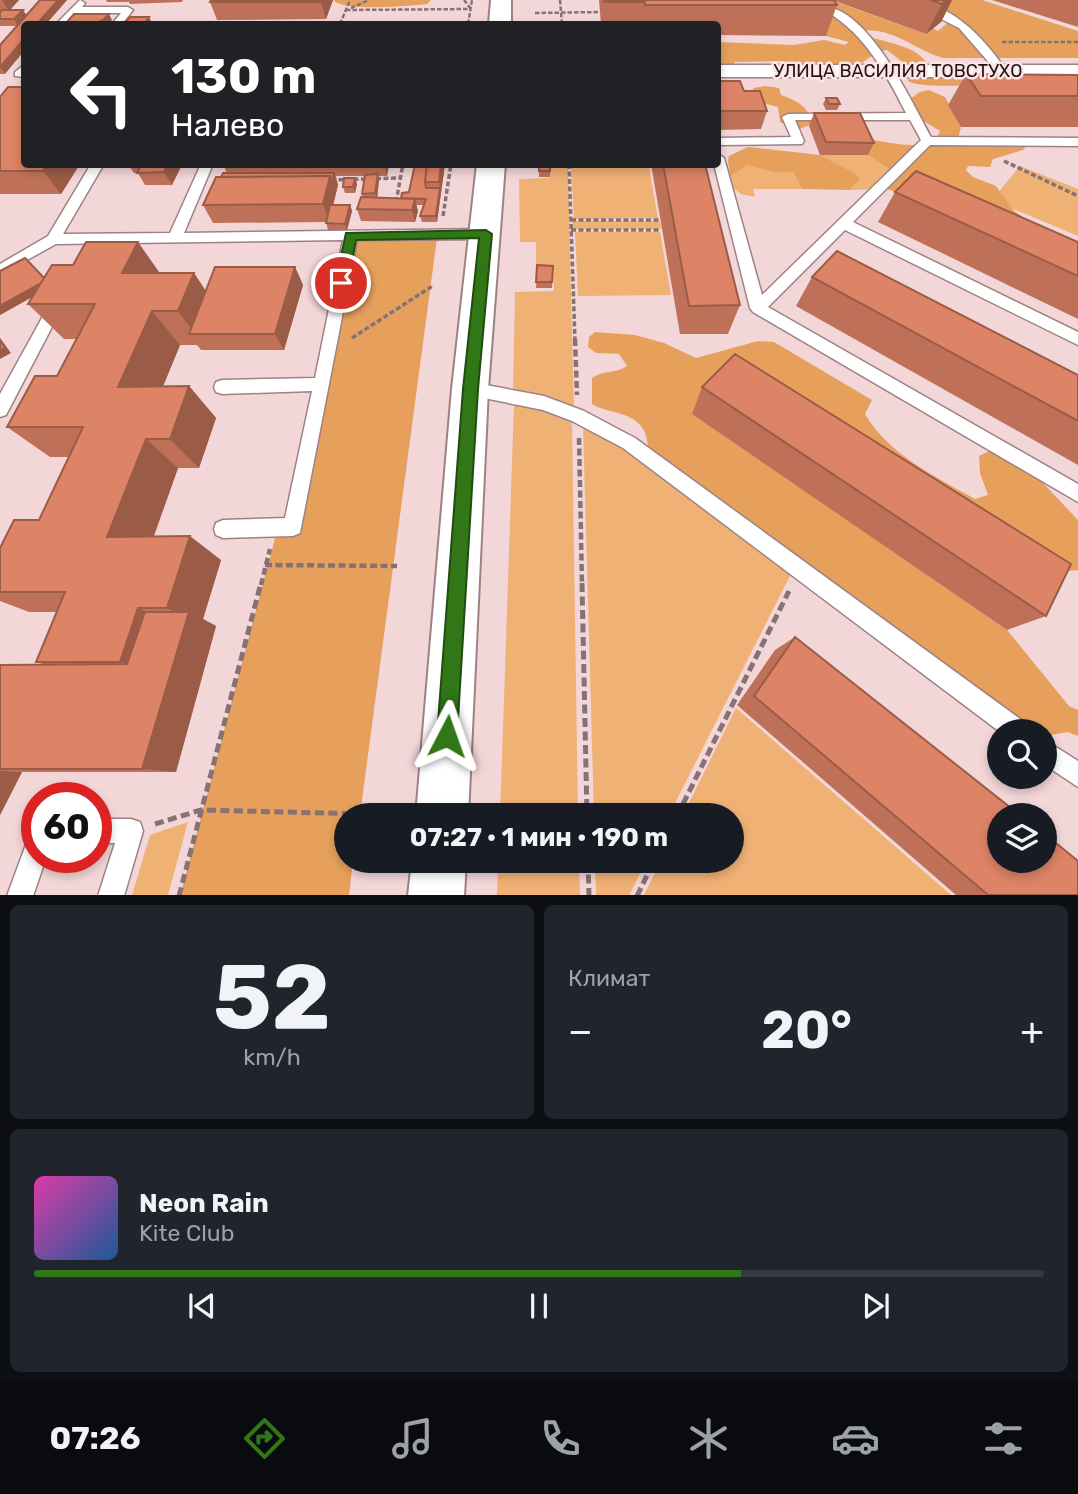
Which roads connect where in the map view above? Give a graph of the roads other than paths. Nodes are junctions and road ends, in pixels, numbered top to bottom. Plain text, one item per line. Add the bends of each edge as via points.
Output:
1 (82, 0) edge
2 (501, 0) edge
3 (908, 0) edge
4 (73, 10) junction
5 (803, 10) dead end
6 (64, 21) edge
7 (119, 21) edge
8 (500, 21) edge
9 (721, 71) edge
10 (1002, 71) junction
11 (1078, 71) edge
12 (889, 72) junction
13 (914, 116) junction
14 (927, 141) junction
15 (721, 142) edge
16 (1078, 142) edge
17 (96, 168) edge
18 (205, 168) edge
19 (491, 168) edge
20 (721, 168) edge
21 (843, 223) junction
22 (486, 234) junction
23 (351, 236) junction
24 (176, 237) junction
25 (53, 239) junction
26 (0, 270) edge
27 (66, 288) edge
28 (758, 308) junction
29 (1078, 339) edge
30 (321, 384) junction
31 (222, 387) dead end
32 (470, 389) junction
33 (0, 410) edge
34 (1078, 494) edge
35 (223, 529) dead end
36 (1001, 719) edge
37 (1057, 760) edge
38 (1078, 775) edge
39 (443, 803) edge
40 (112, 831) edge
41 (28, 873) edge
42 (438, 873) edge
43 (20, 895) edge
44 (111, 895) edge
45 (436, 895) edge

1 - 4 lane
2 - 8 main road
3 - 10 lane via 946,13 982,42
4 - 6 lane
4 - 7 lane via 128,10
5 - 12 lane via 829,10 839,16 858,30
9 - 12 street, УЛИЦА ВАСИЛИЯ ТОВСТУХО
10 - 11 street, УЛИЦА ВАСИЛИЯ ТОВСТУХО
10 - 12 street, УЛИЦА ВАСИЛИЯ ТОВСТУХО
12 - 13 lane
13 - 14 lane
13 - 15 lane via 788,117 797,141
14 - 16 lane
14 - 21 lane
17 - 25 lane
18 - 24 lane
19 - 22 main road
20 - 28 lane
21 - 28 lane
21 - 29 lane
22 - 23 lane
22 - 32 main road
23 - 24 lane
23 - 30 lane
24 - 25 lane via 89,245
25 - 26 lane
27 - 33 lane
28 - 34 lane
30 - 31 lane
30 - 35 lane via 293,527
32 - 36 lane via 544,403 629,443
32 - 39 main road
37 - 38 lane
40 - 44 lane via 131,831
41 - 43 lane
42 - 45 main road

